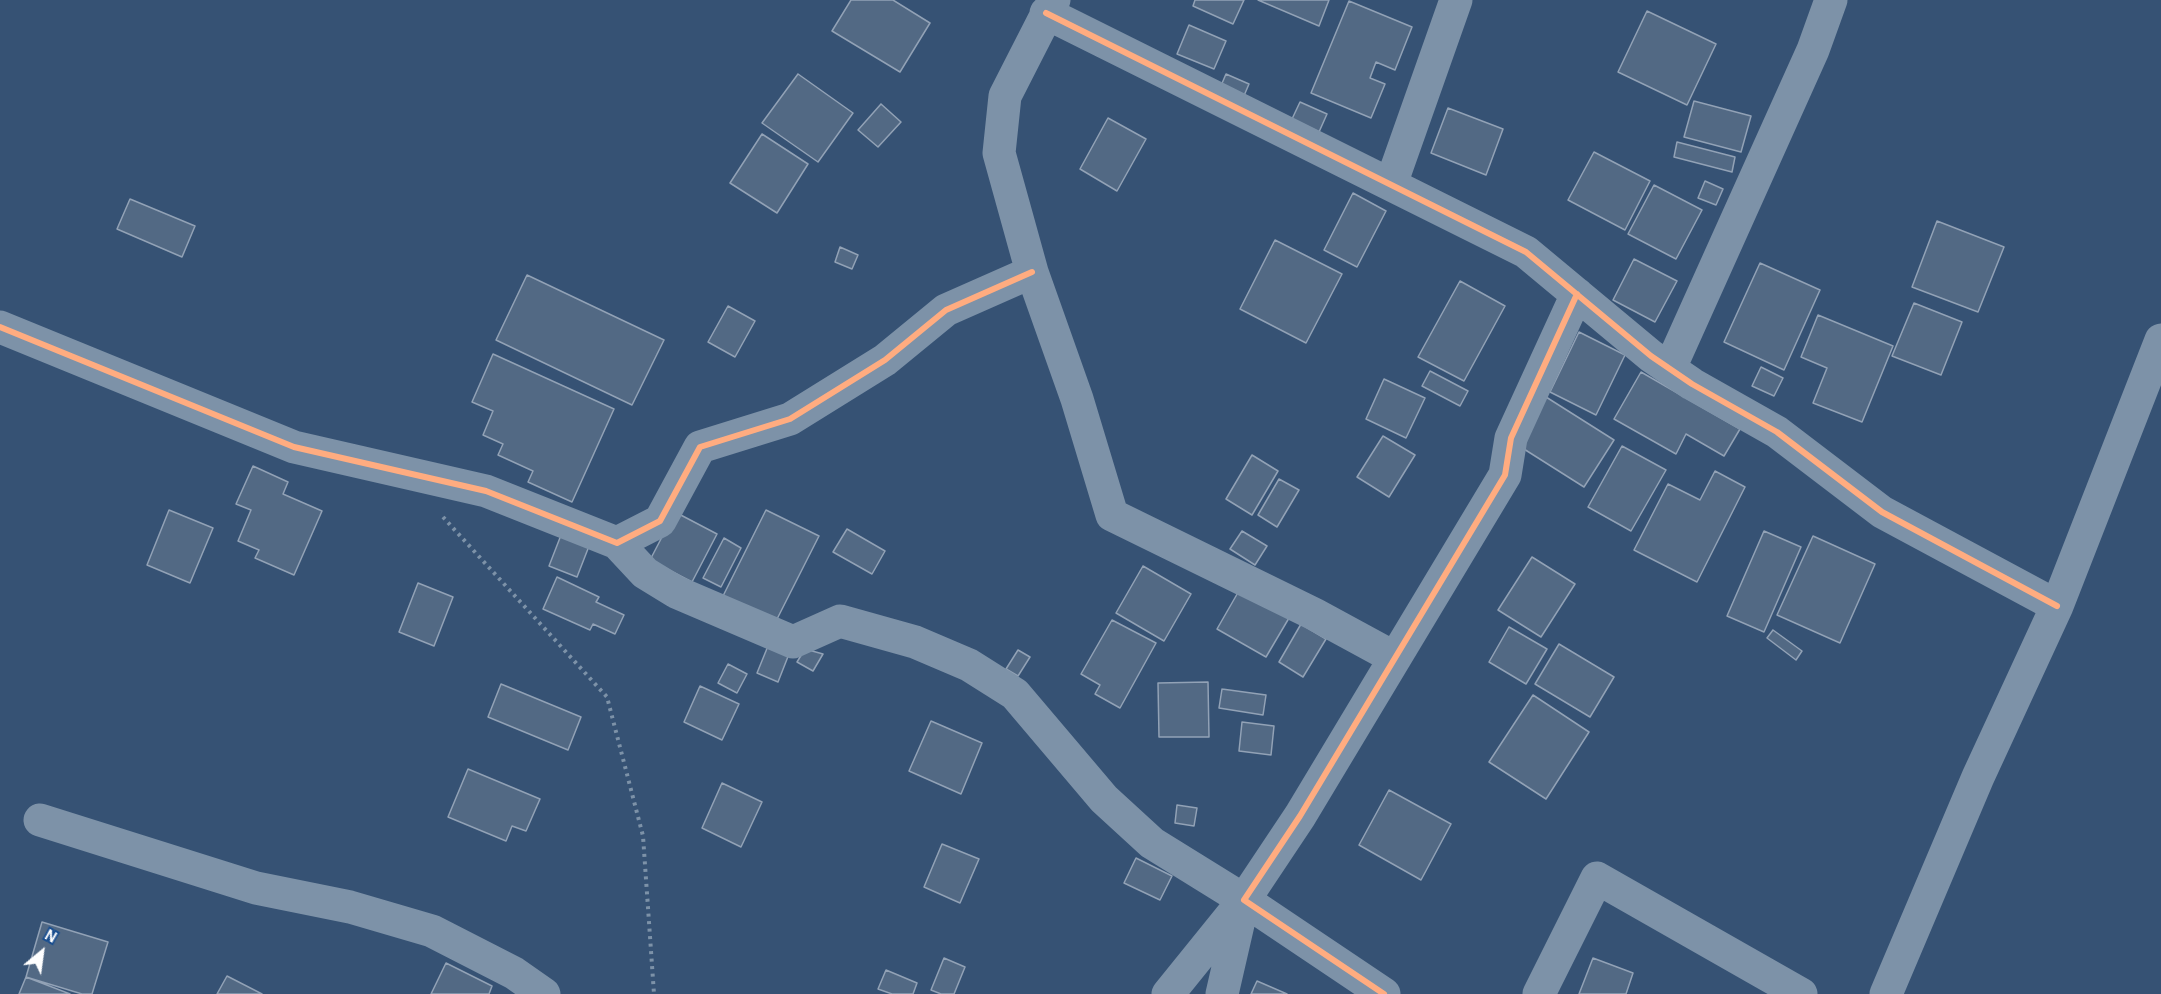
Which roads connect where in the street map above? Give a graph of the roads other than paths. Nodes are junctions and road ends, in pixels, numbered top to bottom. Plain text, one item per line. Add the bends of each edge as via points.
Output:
1 (1456, 0) edge
2 (1831, 0) edge
3 (1050, 7) edge
4 (1391, 184) junction
5 (1032, 272) junction
6 (1577, 294) junction
7 (0, 327) edge
8 (2161, 340) edge
9 (1670, 368) junction
10 (616, 543) junction
11 (2057, 606) junction
12 (1395, 658) junction
13 (40, 820) dead end
14 (1244, 900) junction
15 (509, 984) edge
16 (544, 994) edge
17 (1168, 994) edge
18 (1222, 994) edge
19 (1384, 994) edge
20 (1539, 994) edge
21 (1801, 994) edge
22 (1886, 994) edge

1 - 4 street
2 - 9 street via 1813,50
3 - 4 street
3 - 5 street via 1005,96 999,153
4 - 6 street via 1526,252
5 - 10 street via 946,310 885,360 790,419 700,447 660,521
5 - 12 street via 1077,399 1112,515
6 - 9 street
6 - 12 street via 1511,438 1504,475
7 - 10 street via 294,447 486,491
8 - 11 street
9 - 11 street via 1777,432 1882,512
10 - 14 street via 645,573 676,592 793,642 840,621 915,642 969,665 1015,694 1104,799 1152,843
11 - 22 street via 1978,777
12 - 14 street via 1300,816
13 - 15 street via 256,888 350,907 432,931
14 - 17 street
14 - 18 street
14 - 19 street
15 - 16 street
20 - 21 street via 1597,878

